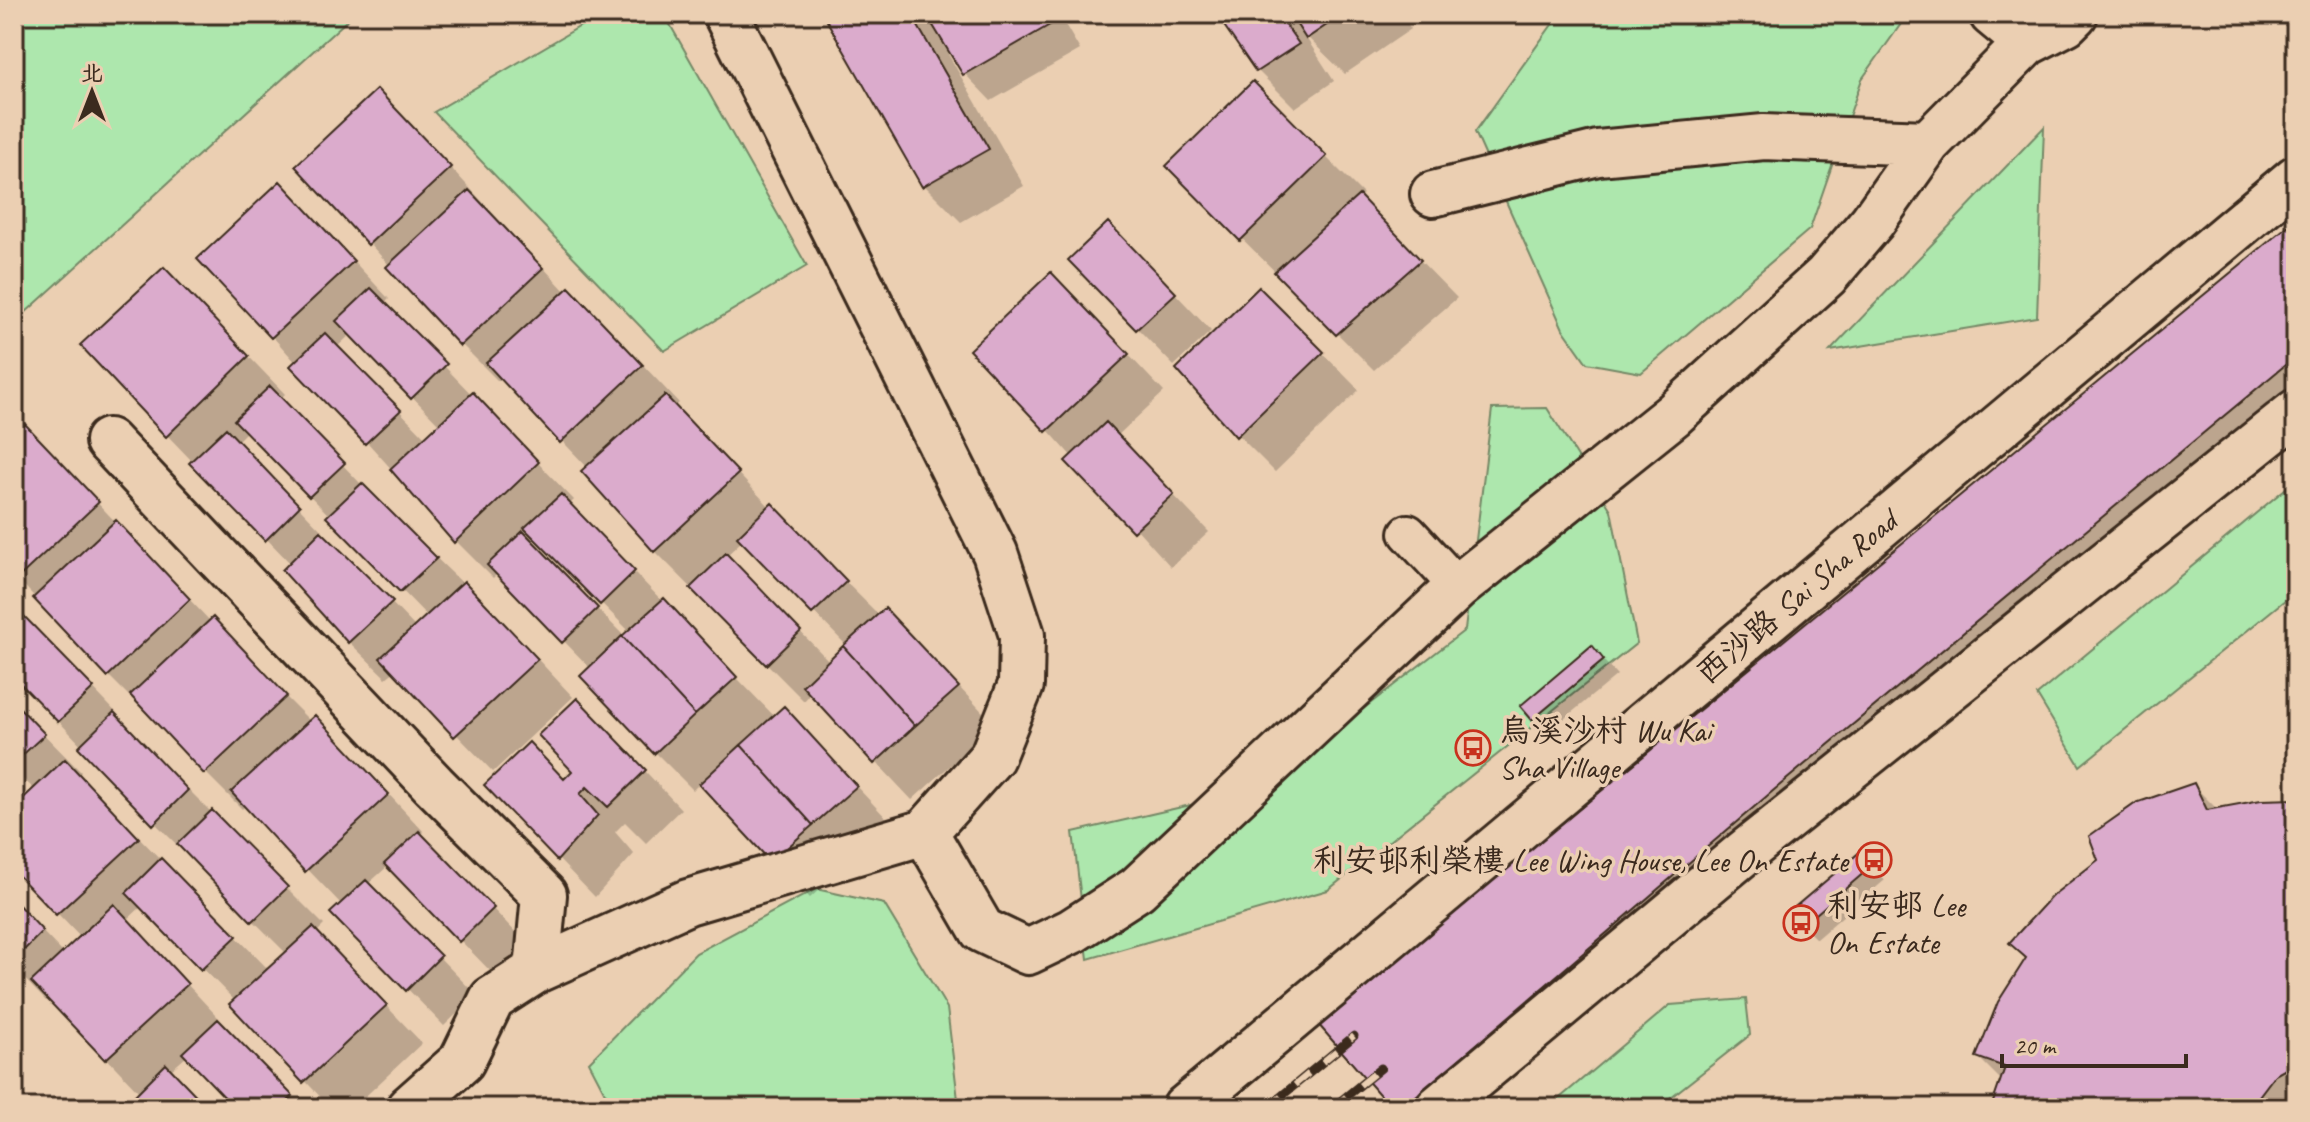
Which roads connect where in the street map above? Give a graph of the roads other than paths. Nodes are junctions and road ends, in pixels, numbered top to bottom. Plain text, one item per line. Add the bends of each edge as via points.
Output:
1 (726, 14) edge
2 (1992, 14) edge
3 (2075, 14) edge
4 (2027, 43) junction
5 (1928, 143) junction
6 (2296, 178) edge
7 (1433, 194) dead end
8 (2296, 412) edge
9 (108, 441) dead end
10 (1408, 533) dead end
11 (1458, 587) junction
12 (925, 832) junction
13 (537, 970) junction
14 (409, 1108) edge
15 (1185, 1108) edge
16 (1438, 1108) edge

1 - 12 street via 995,553 1022,635 1021,685 992,757
2 - 4 street
3 - 4 street
4 - 5 street
5 - 7 street via 1764,137 1598,153
5 - 11 street via 1826,276 1673,415
6 - 15 street, 西沙路 Sai Sha Road
8 - 16 street via 1745,852
9 - 13 street via 544,895
10 - 11 lane
11 - 12 street via 1137,889 1028,952 982,930
12 - 13 street via 688,902
13 - 14 street via 492,999 462,1061

